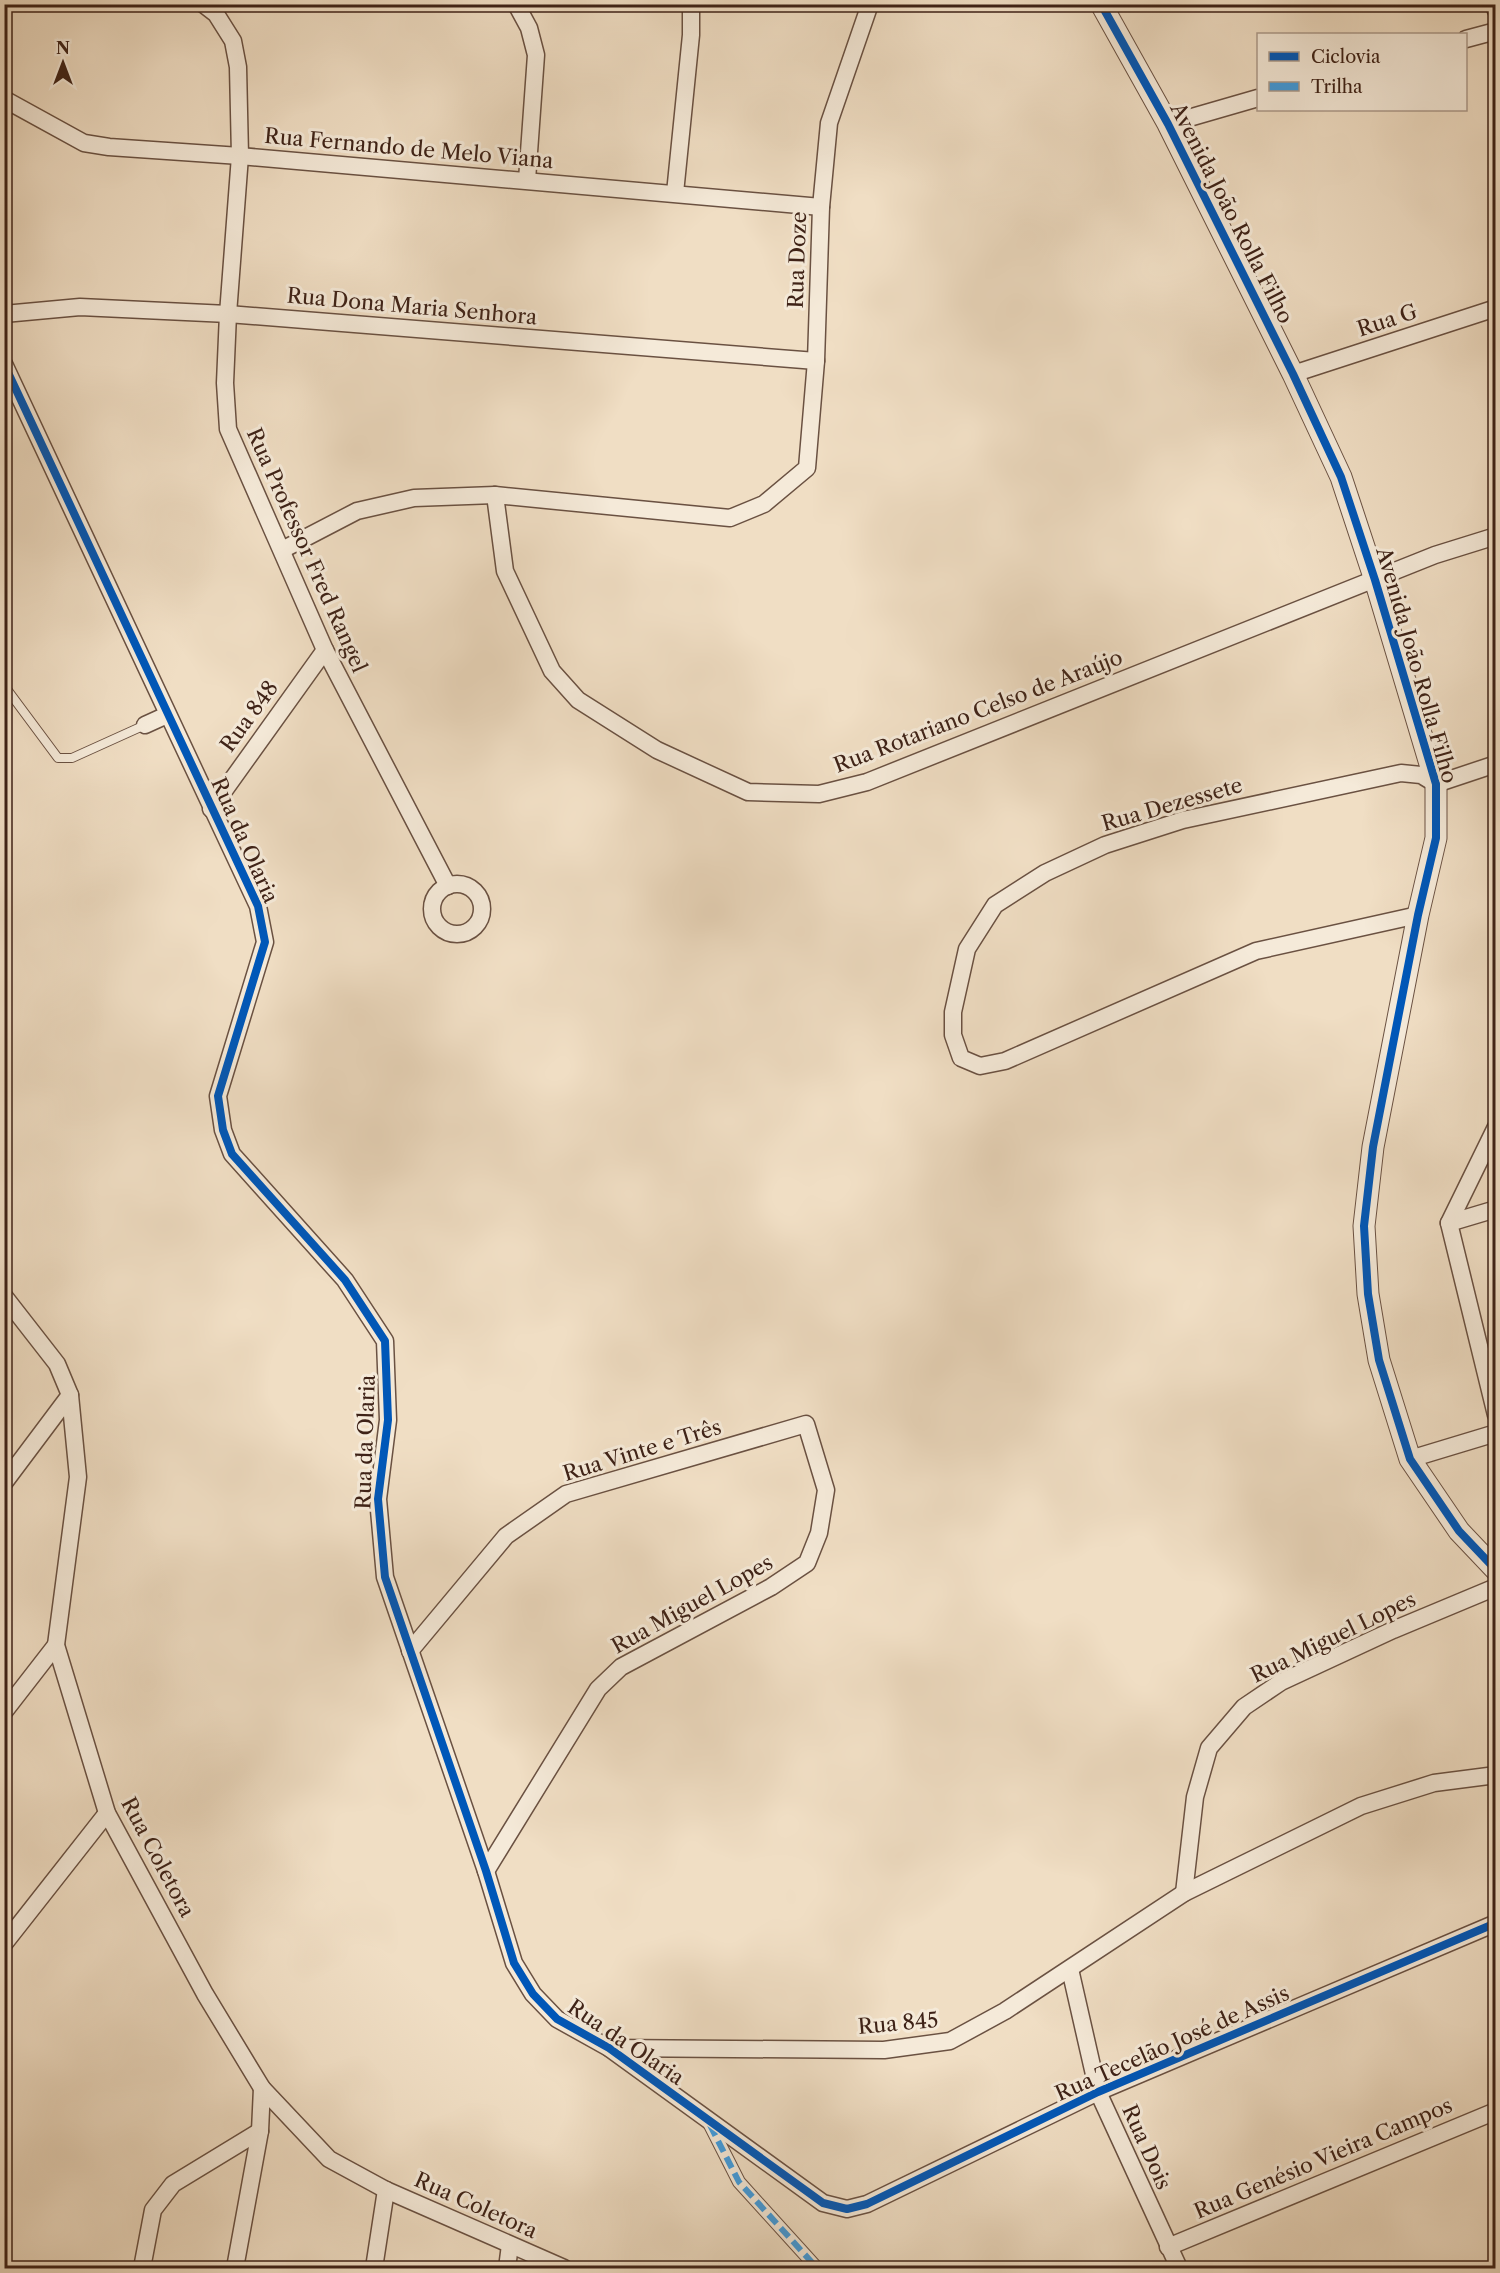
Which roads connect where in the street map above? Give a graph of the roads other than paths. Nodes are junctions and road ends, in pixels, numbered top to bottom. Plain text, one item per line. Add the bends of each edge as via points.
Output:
1 (203, 4) edge
2 (516, 4) edge
3 (692, 4) edge
4 (870, 4) edge
5 (1101, 4) edge
6 (1494, 4) edge
7 (1496, 11) edge
8 (1496, 30) edge
9 (1467, 39) edge
10 (1257, 98) edge
11 (4, 99) edge
12 (1168, 124) junction
13 (240, 156) junction
14 (527, 180) junction
15 (675, 193) junction
16 (821, 207) junction
17 (1496, 308) edge
18 (4, 314) edge
19 (228, 314) junction
20 (816, 361) junction
21 (4, 364) edge
22 (1293, 374) junction
23 (9, 386) edge
24 (495, 495) junction
25 (1496, 536) edge
26 (282, 550) junction
27 (1375, 580) junction
28 (325, 650) junction
29 (6, 688) dead end
30 (167, 715) junction
31 (144, 725) joint
32 (1496, 764) edge
33 (1436, 784) junction
34 (211, 809) junction
35 (448, 886) dead end
36 (1418, 915) junction
37 (1496, 1127) edge
38 (1496, 1209) edge
39 (1449, 1224) junction
40 (4, 1296) edge
41 (70, 1395) junction
42 (1496, 1415) edge
43 (806, 1424) joint
44 (1496, 1433) edge
45 (1410, 1459) junction
46 (4, 1483) edge
47 (1496, 1570) edge
48 (1496, 1587) edge
49 (57, 1645) junction
50 (410, 1651) junction
51 (4, 1712) edge
52 (1496, 1776) edge
53 (107, 1813) junction
54 (486, 1871) junction
55 (1184, 1893) junction
56 (1496, 1923) edge
57 (4, 1944) edge
58 (1070, 1969) junction
59 (609, 2048) junction
60 (262, 2088) junction
61 (1098, 2092) junction
62 (1496, 2111) edge
63 (707, 2119) junction
64 (260, 2131) junction
65 (386, 2190) junction
66 (867, 2205) joint
67 (510, 2245) junction
68 (1168, 2247) junction
69 (142, 2268) edge
70 (235, 2268) edge
71 (374, 2268) edge
72 (507, 2268) edge
73 (564, 2268) edge
74 (817, 2268) edge
75 (1179, 2268) edge

1 - 13 street, Rua Professor Fred Rangel via 216,14 232,41 238,67
2 - 14 street via 529,28 536,55
3 - 15 street
4 - 16 street, Rua Doze via 829,123
5 - 12 street, Avenida João Rolla Filho
6 - 7 street
8 - 9 street
10 - 12 street
11 - 13 street, Rua Fernando de Melo Viana via 84,143
12 - 22 street, Avenida João Rolla Filho
13 - 14 street, Rua Fernando de Melo Viana
13 - 19 street, Rua Professor Fred Rangel
14 - 15 street, Rua Fernando de Melo Viana
15 - 16 street, Rua Fernando de Melo Viana
16 - 20 street, Rua Doze
17 - 22 street, Rua G
18 - 19 street, Rua Dona Maria Senhora via 80,307
19 - 20 street, Rua Dona Maria Senhora
19 - 26 street, Rua Professor Fred Rangel via 228,429
20 - 24 street, Rua Doze via 807,468 764,504 730,518
21 - 23 street, Rua da Olaria
22 - 27 street, Avenida João Rolla Filho via 1341,477
23 - 30 street, Rua da Olaria
24 - 26 street, Rua Doze via 414,498 357,512
24 - 27 street, Rua Rotariano Celso de Araújo via 505,571 552,671 578,700 657,750 748,792 819,794 867,782
25 - 27 street, Rua Rotariano Celso de Araújo
26 - 28 street, Rua Professor Fred Rangel
27 - 33 street, Avenida João Rolla Filho
28 - 34 street, Rua 848
28 - 35 street, Rua Professor Fred Rangel
29 - 31 lane via 58,758 72,758
30 - 31 street
30 - 34 street, Rua da Olaria
32 - 33 street
33 - 36 street, Avenida João Rolla Filho via 1436,838
33 - 36 street, Rua Dezessete via 1420,775 1401,773 1183,820 1105,845 1045,873 995,905 967,949 953,1012 953,1035 961,1058 980,1066 1005,1061 1256,951
34 - 50 street, Rua da Olaria via 258,906 265,942 218,1096 223,1130 232,1154 345,1280 385,1341 388,1420 378,1499 385,1577
36 - 45 street, Avenida João Rolla Filho via 1373,1147 1364,1226 1368,1294 1379,1360
37 - 39 street
38 - 39 street
39 - 42 street
40 - 41 street, Rua Coletora via 57,1364
41 - 46 street
41 - 49 street, Rua Coletora via 78,1477
43 - 50 street, Rua Vinte e Três via 566,1494 506,1536
43 - 54 street, Rua Miguel Lopes via 826,1490 819,1533 807,1563 771,1587 621,1667 598,1689
44 - 45 street
45 - 47 street, Avenida João Rolla Filho via 1459,1530
48 - 55 street, Rua Miguel Lopes via 1281,1682 1244,1707 1209,1748 1195,1797
49 - 51 street
49 - 53 street, Rua Coletora
50 - 54 street, Rua da Olaria
52 - 55 street, Rua 845 via 1434,1783 1361,1806
53 - 57 street
53 - 60 street, Rua Coletora
54 - 59 street, Rua da Olaria via 514,1963 533,1995 557,2019
55 - 58 street, Rua 845
56 - 61 street, Rua Tecelão José de Assis
58 - 59 street, Rua 845 via 950,2041 884,2050
58 - 61 street, Rua Dois
59 - 63 street, Rua da Olaria
60 - 64 street
60 - 65 street, Rua Coletora via 329,2159
61 - 66 street, Rua Tecelão José de Assis
61 - 68 street, Rua Dois
62 - 68 street, Rua Genésio Vieira Campos
63 - 66 street, Rua da Olaria via 823,2203 848,2209
63 - 74 street via 738,2182
64 - 69 street via 173,2184 153,2210
64 - 70 street
65 - 67 street, Rua Coletora
65 - 71 street
67 - 72 street
67 - 73 street, Rua Coletora
68 - 75 street, Rua Dois

